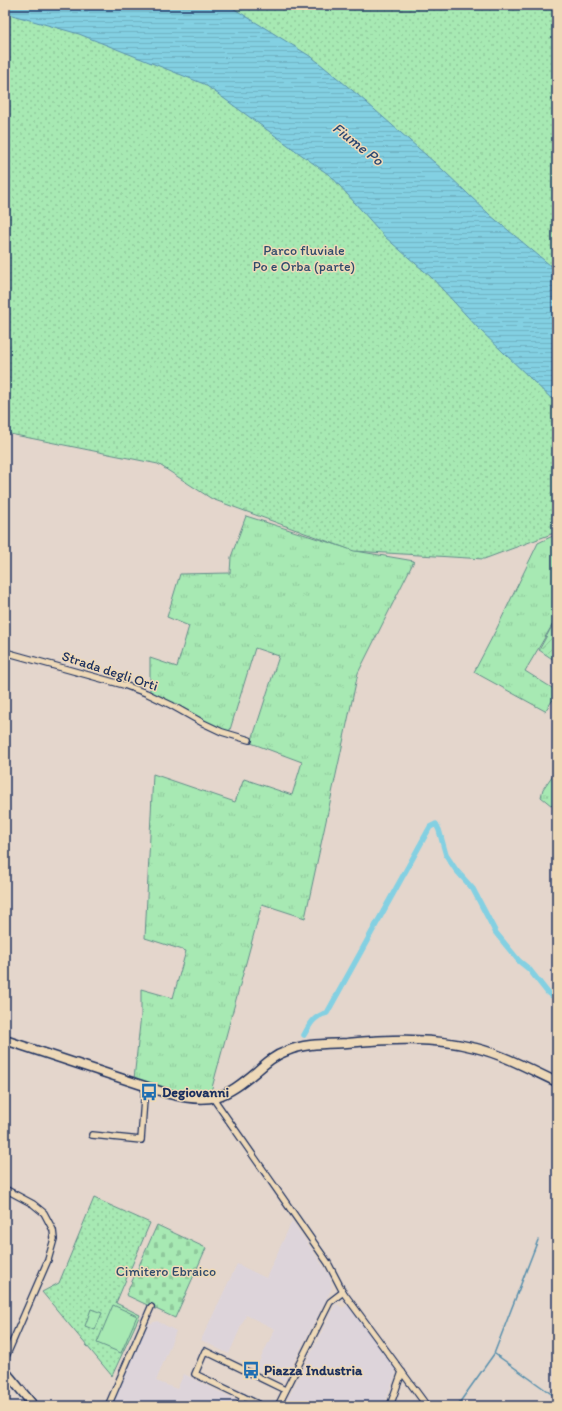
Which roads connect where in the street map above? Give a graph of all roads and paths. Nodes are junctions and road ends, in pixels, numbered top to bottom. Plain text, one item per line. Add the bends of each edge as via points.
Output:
1 (5, 652) edge
2 (249, 740) dead end
3 (5, 1040) edge
4 (557, 1082) edge
5 (145, 1086) junction
6 (213, 1098) junction
7 (92, 1135) dead end
8 (5, 1189) edge
9 (343, 1292) junction
10 (151, 1307) dead end
11 (5, 1359) edge
12 (5, 1371) edge
13 (402, 1372) junction
14 (285, 1390) junction
15 (243, 1397) junction
16 (34, 1406) edge
17 (108, 1406) edge
18 (239, 1406) edge
19 (262, 1406) edge
20 (278, 1406) edge
21 (390, 1406) edge
22 (427, 1406) edge

1 - 2 street, Strada degli Orti via 124,685 171,704 203,724
3 - 5 street
4 - 6 street via 476,1048 430,1040 385,1040 311,1045 292,1049 276,1056 232,1091
5 - 6 street via 192,1099
5 - 7 street via 141,1140
6 - 9 street via 328,1263
8 - 11 street via 44,1213 53,1230 54,1239
9 - 13 street
9 - 14 street via 330,1302
10 - 17 street
12 - 16 street
13 - 21 street
13 - 22 street
14 - 15 street via 205,1351 195,1374
14 - 20 street
15 - 18 street
15 - 19 street

